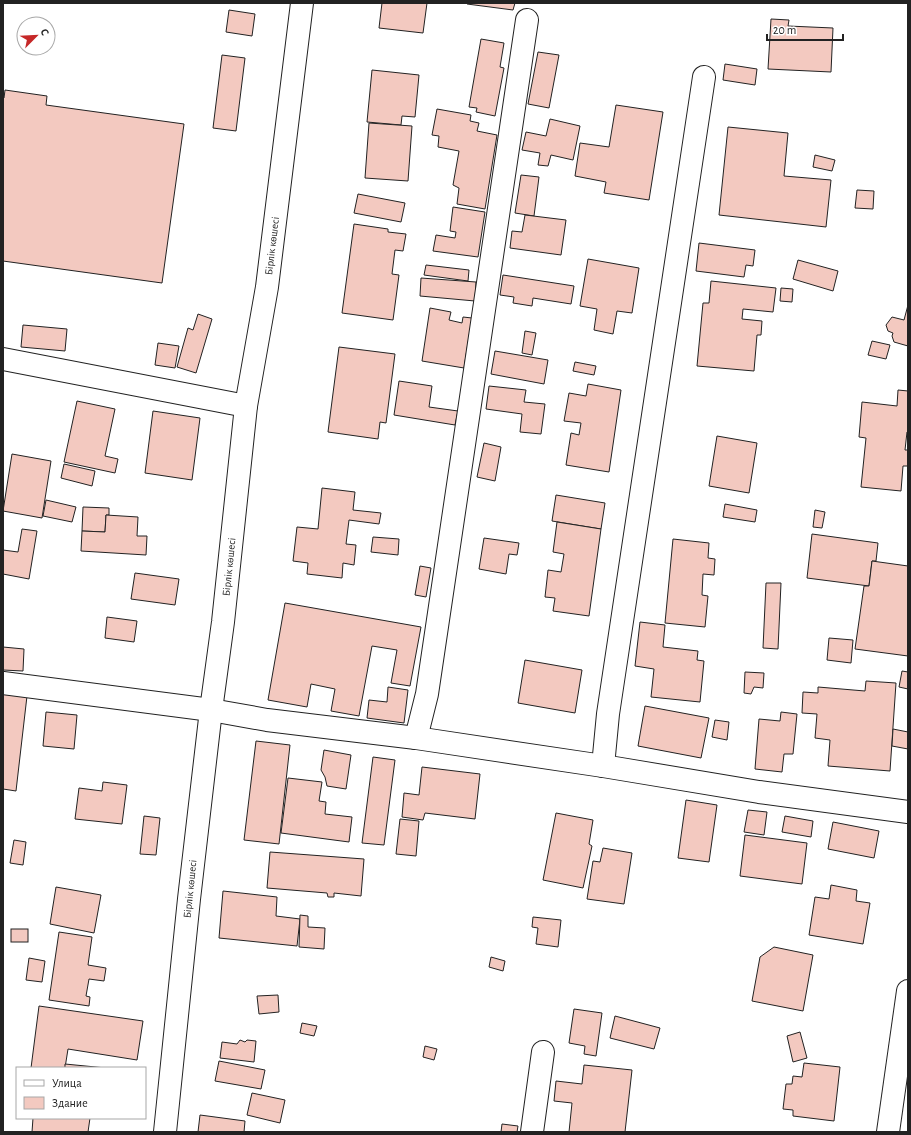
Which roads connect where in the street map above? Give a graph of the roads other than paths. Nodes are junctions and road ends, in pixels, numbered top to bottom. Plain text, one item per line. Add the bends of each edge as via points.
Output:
1 (302, 3) edge
2 (527, 20) dead end
3 (704, 77) dead end
4 (3, 360) edge
5 (246, 406) junction
6 (3, 684) edge
7 (211, 710) junction
8 (416, 738) junction
9 (603, 766) junction
10 (908, 812) edge
11 (908, 991) edge
12 (543, 1052) dead end
13 (165, 1132) edge
14 (532, 1132) edge
15 (888, 1132) edge

1 - 5 street, Бірлік көшесі via 267,287
2 - 8 street via 426,694
3 - 9 street via 608,714
4 - 5 street
5 - 7 street, Бірлік көшесі
6 - 7 street
7 - 8 street via 267,720
7 - 13 street, Бірлік көшесі
8 - 9 street
9 - 10 street via 759,792
11 - 15 street
12 - 14 street

